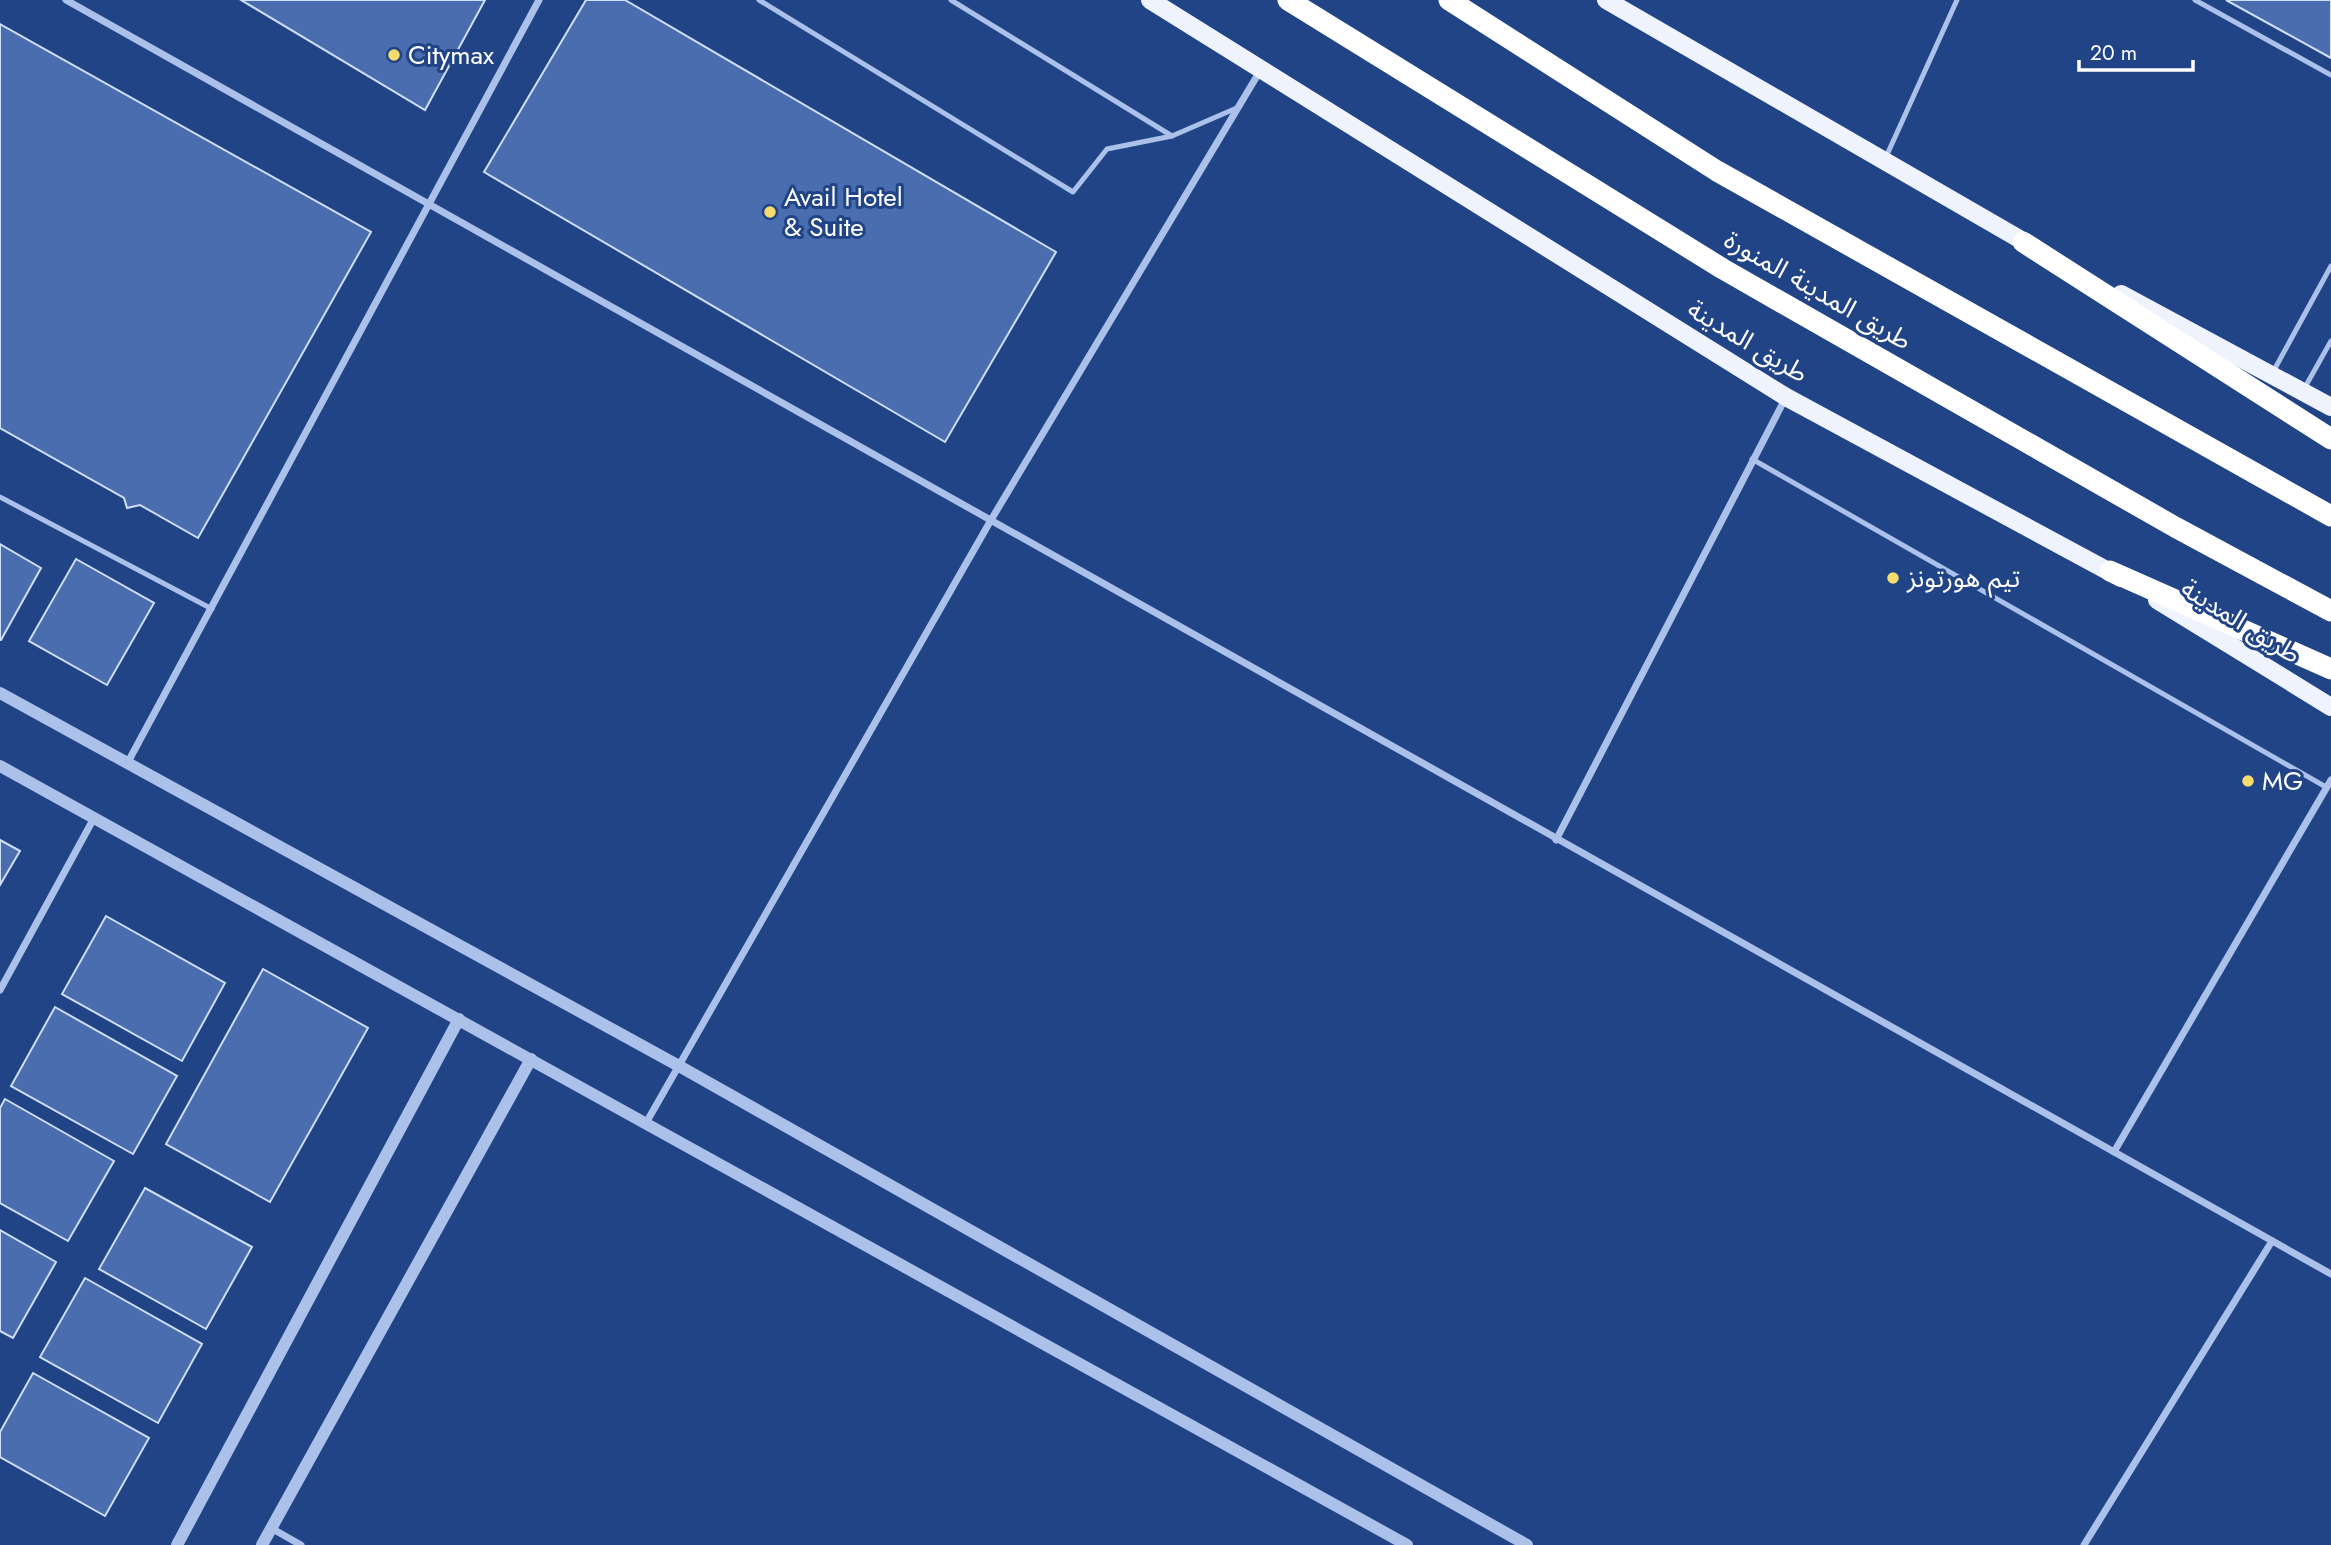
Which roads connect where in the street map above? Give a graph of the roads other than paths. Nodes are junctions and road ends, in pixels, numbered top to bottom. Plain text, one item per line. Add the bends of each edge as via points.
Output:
1 (66, 0) edge
2 (539, 0) edge
3 (759, 0) edge
4 (951, 0) edge
5 (1150, 0) edge
6 (1288, 0) edge
7 (1449, 0) edge
8 (1606, 0) edge
9 (1957, 0) edge
10 (2195, 0) edge
11 (1260, 70) junction
12 (2331, 75) edge
13 (1239, 107) junction
14 (1172, 136) junction
15 (1884, 162) junction
16 (428, 202) junction
17 (2023, 242) junction
18 (2331, 266) edge
19 (2331, 341) edge
20 (2272, 375) junction
21 (2302, 391) junction
22 (1786, 397) junction
23 (2331, 407) edge
24 (2331, 439) edge
25 (1752, 459) junction
26 (0, 496) edge
27 (2331, 516) edge
28 (991, 520) junction
29 (2110, 571) junction
30 (212, 609) junction
31 (2331, 611) edge
32 (2331, 669) edge
33 (0, 693) edge
34 (2331, 707) edge
35 (128, 762) junction
36 (0, 766) edge
37 (2329, 784) edge
38 (94, 818) junction
39 (1556, 840) junction
40 (0, 990) edge
41 (459, 1019) junction
42 (531, 1059) junction
43 (679, 1066) junction
44 (646, 1123) junction
45 (2114, 1152) junction
46 (2272, 1241) junction
47 (2331, 1274) edge
48 (271, 1528) junction
49 (177, 1545) edge
50 (262, 1545) edge
51 (301, 1545) edge
52 (1407, 1545) edge
53 (1527, 1545) edge
54 (2084, 1545) edge

1 - 16 street
2 - 16 street
3 - 14 lane via 1073,192 1107,149
4 - 14 lane
5 - 11 main road, طريق المدينة
6 - 31 highway, طريق المدينة المنورة via 1723,269
7 - 27 highway, طريق المدينة المنورة via 1717,171
8 - 15 main road
9 - 15 lane
10 - 12 lane
11 - 13 street
11 - 22 main road, طريق المدينة
13 - 14 lane
13 - 28 street
15 - 17 main road
16 - 28 street
16 - 30 street
17 - 20 main road
17 - 24 highway
18 - 20 lane
19 - 21 lane
20 - 21 main road
21 - 23 main road
22 - 25 street
22 - 29 main road, طريق المدينة
25 - 37 lane
25 - 39 street
26 - 30 lane
28 - 39 street
28 - 43 street
29 - 32 highway
29 - 34 main road, طريق المدينة
30 - 35 street
33 - 35 street
35 - 43 street
36 - 38 street
37 - 45 street
38 - 40 street
38 - 41 street
39 - 45 street
41 - 42 street
41 - 49 street
42 - 44 street
42 - 48 street
43 - 44 street
43 - 53 street
44 - 52 street
45 - 46 street
46 - 47 street
46 - 54 street
48 - 50 street
48 - 51 street

